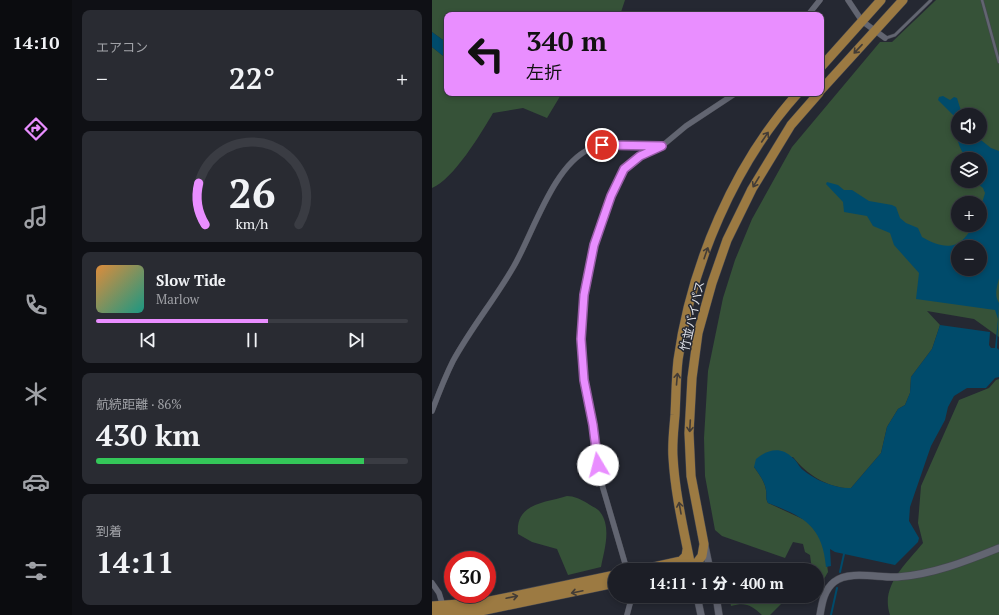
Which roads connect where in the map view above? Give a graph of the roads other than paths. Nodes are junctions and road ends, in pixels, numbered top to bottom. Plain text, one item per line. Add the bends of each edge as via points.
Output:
1 (820, 0) edge
2 (848, 0) edge
3 (881, 0) edge
4 (903, 0) edge
5 (931, 0) edge
6 (982, 0) edge
7 (810, 12) edge
8 (862, 21) junction
9 (874, 32) junction
10 (885, 38) joint
11 (999, 62) edge
12 (824, 64) edge
13 (824, 87) edge
14 (731, 96) edge
15 (795, 96) edge
16 (816, 96) edge
17 (662, 146) junction
18 (432, 411) edge
19 (704, 544) junction
20 (999, 548) edge
21 (700, 561) junction
22 (625, 563) edge
23 (685, 563) edge
24 (695, 563) edge
25 (703, 563) edge
26 (709, 563) edge
27 (608, 576) edge
28 (432, 583) edge
29 (608, 585) edge
30 (630, 603) edge
31 (698, 603) edge
32 (717, 603) edge
33 (432, 606) edge
34 (443, 612) edge
35 (432, 614) edge
36 (627, 615) edge
37 (701, 615) edge
38 (719, 615) edge
39 (820, 615) edge

1 - 7 street
2 - 8 street
3 - 8 highway
4 - 9 highway
5 - 10 lane via 895,35
6 - 11 lane
8 - 9 street
8 - 12 highway
9 - 10 street
9 -> 13 highway
14 - 17 street via 686,126
23 -> 15 highway, 竹並バイパス via 687,547 673,455 678,368 685,322 712,233 749,161 784,108
16 -> 19 highway, 竹並バイパス via 791,125 752,189 727,240 698,333 692,378 690,476
17 - 18 street via 602,145 579,156 566,169 546,201 514,266 453,362
17 - 22 street via 640,156 624,169 611,196 594,245 584,295 581,339 584,380 600,478
19 - 21 highway, 竹並バイパス
19 - 26 street
20 - 39 street via 925,572 897,577 843,577 826,591
21 - 24 highway
21 - 25 street
34 -> 27 highway
28 - 34 street via 439,593
29 -> 34 highway via 480,611
30 - 36 street
31 - 37 street
32 - 38 street
33 - 34 highway
34 - 35 highway

